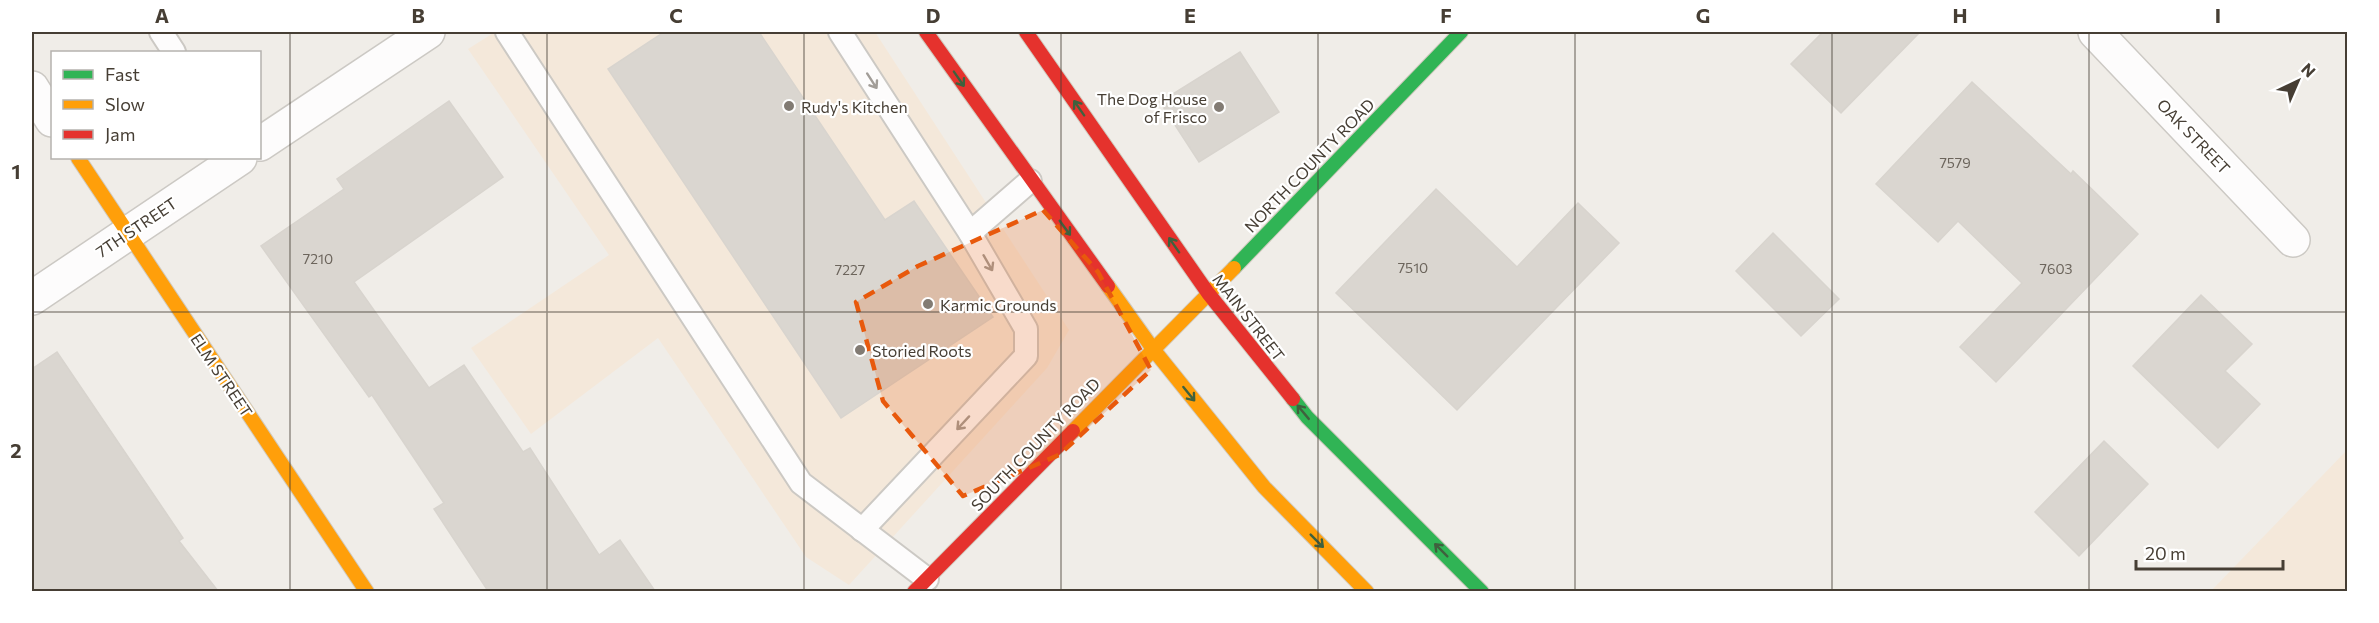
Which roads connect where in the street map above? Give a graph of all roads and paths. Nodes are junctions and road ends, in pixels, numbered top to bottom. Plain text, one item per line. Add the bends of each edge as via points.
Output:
1 (161, 32) edge
2 (509, 32) edge
3 (840, 32) edge
4 (926, 32) edge
5 (1026, 32) edge
6 (1461, 32) edge
7 (2095, 32) edge
8 (424, 33) edge
9 (173, 51) edge
10 (32, 88) edge
11 (51, 118) edge
12 (261, 143) edge
13 (79, 159) edge
14 (239, 159) edge
15 (1030, 181) junction
16 (128, 233) junction
17 (970, 233) junction
18 (2293, 240) dead end
19 (1208, 293) junction
20 (32, 298) edge
21 (1180, 321) joint
22 (1153, 349) junction
23 (862, 530) junction
24 (921, 585) edge
25 (367, 591) edge
26 (1367, 591) edge
27 (1482, 591) edge

1 - 9 lane
2 - 23 lane via 801,483
3 -> 17 lane
4 -> 15 main road
19 -> 5 main road, MAIN STREET
6 - 19 main road, NORTH COUNTY ROAD
7 - 18 street, OAK STREET
8 - 12 street
10 - 11 street
13 - 16 main road, ELM STREET
14 - 16 street, 7TH STREET
15 - 17 lane
15 -> 22 main road
16 - 20 street, 7TH STREET
16 - 25 main road, ELM STREET
17 -> 23 lane via 1026,329 1026,356
19 - 21 main road, NORTH COUNTY ROAD
27 -> 19 main road, MAIN STREET via 1307,417
21 - 22 main road, SOUTH COUNTY ROAD
22 - 24 main road, SOUTH COUNTY ROAD
22 -> 26 main road via 1263,487
23 - 24 lane

